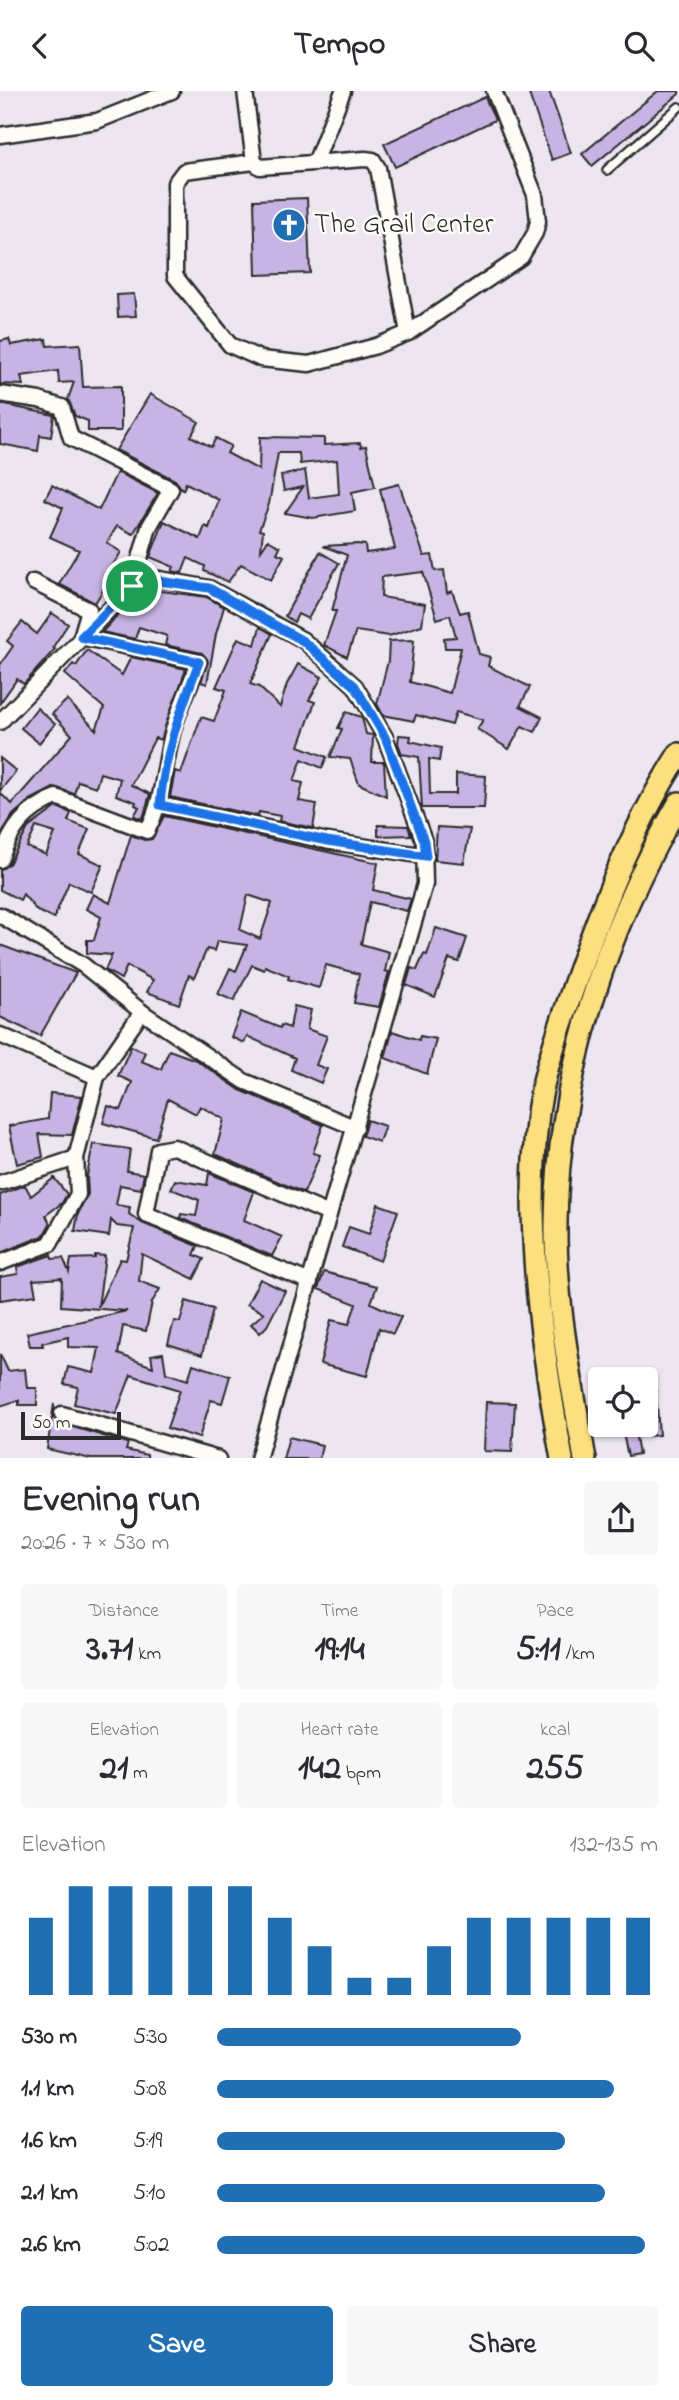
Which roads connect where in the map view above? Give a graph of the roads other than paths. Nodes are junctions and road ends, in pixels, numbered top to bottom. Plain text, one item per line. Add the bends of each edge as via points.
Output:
1 (172, 91) edge
2 (245, 91) edge
3 (343, 91) edge
4 (494, 91) edge
5 (679, 107) edge
6 (0, 135) edge
7 (254, 162) junction
8 (315, 163) junction
9 (607, 170) dead end
10 (408, 333) junction
11 (0, 394) edge
12 (33, 582) dead end
13 (132, 586) junction
14 (81, 637) junction
15 (1, 718) edge
16 (679, 754) edge
17 (679, 803) edge
18 (160, 805) junction
19 (426, 856) junction
20 (0, 860) edge
21 (0, 915) edge
22 (142, 1013) junction
23 (0, 1035) edge
24 (97, 1077) junction
25 (356, 1128) junction
26 (76, 1158) junction
27 (0, 1182) edge
28 (330, 1214) junction
29 (0, 1263) edge
30 (310, 1282) junction
31 (61, 1414) dead end
32 (218, 1458) edge
33 (258, 1458) edge
34 (562, 1458) edge
35 (585, 1458) edge

1 - 6 street via 97,121
2 - 7 street
3 - 8 street
4 - 10 street via 539,208 535,233 521,257
5 - 9 lane
7 - 8 street via 260,167
7 - 10 street via 184,171 175,183 175,276 230,345 261,359 309,364
8 - 10 street via 365,159 379,168
11 - 13 street via 62,407 71,438 170,489 149,527
12 - 14 street via 89,610
13 - 14 street
13 - 19 street via 145,579 160,579 209,588 303,641 355,686 385,737
14 - 15 street
14 - 18 street via 199,662 174,728
16 - 34 main road via 661,782 590,937 552,1049 537,1119 533,1176 538,1281
17 - 35 main road via 621,924 593,1001 571,1081 559,1149 556,1224 562,1316
18 - 19 street via 327,841
18 - 20 street via 147,831 56,797 19,821
19 - 25 street via 425,884
21 - 22 street via 83,965
22 - 24 street
22 - 25 street via 244,1081
23 - 24 street
24 - 26 street
25 - 28 street
26 - 27 street
26 - 29 street via 78,1194 50,1244
28 - 30 street
28 - 30 street via 174,1147 158,1150 146,1214
30 - 33 street
31 - 32 street

